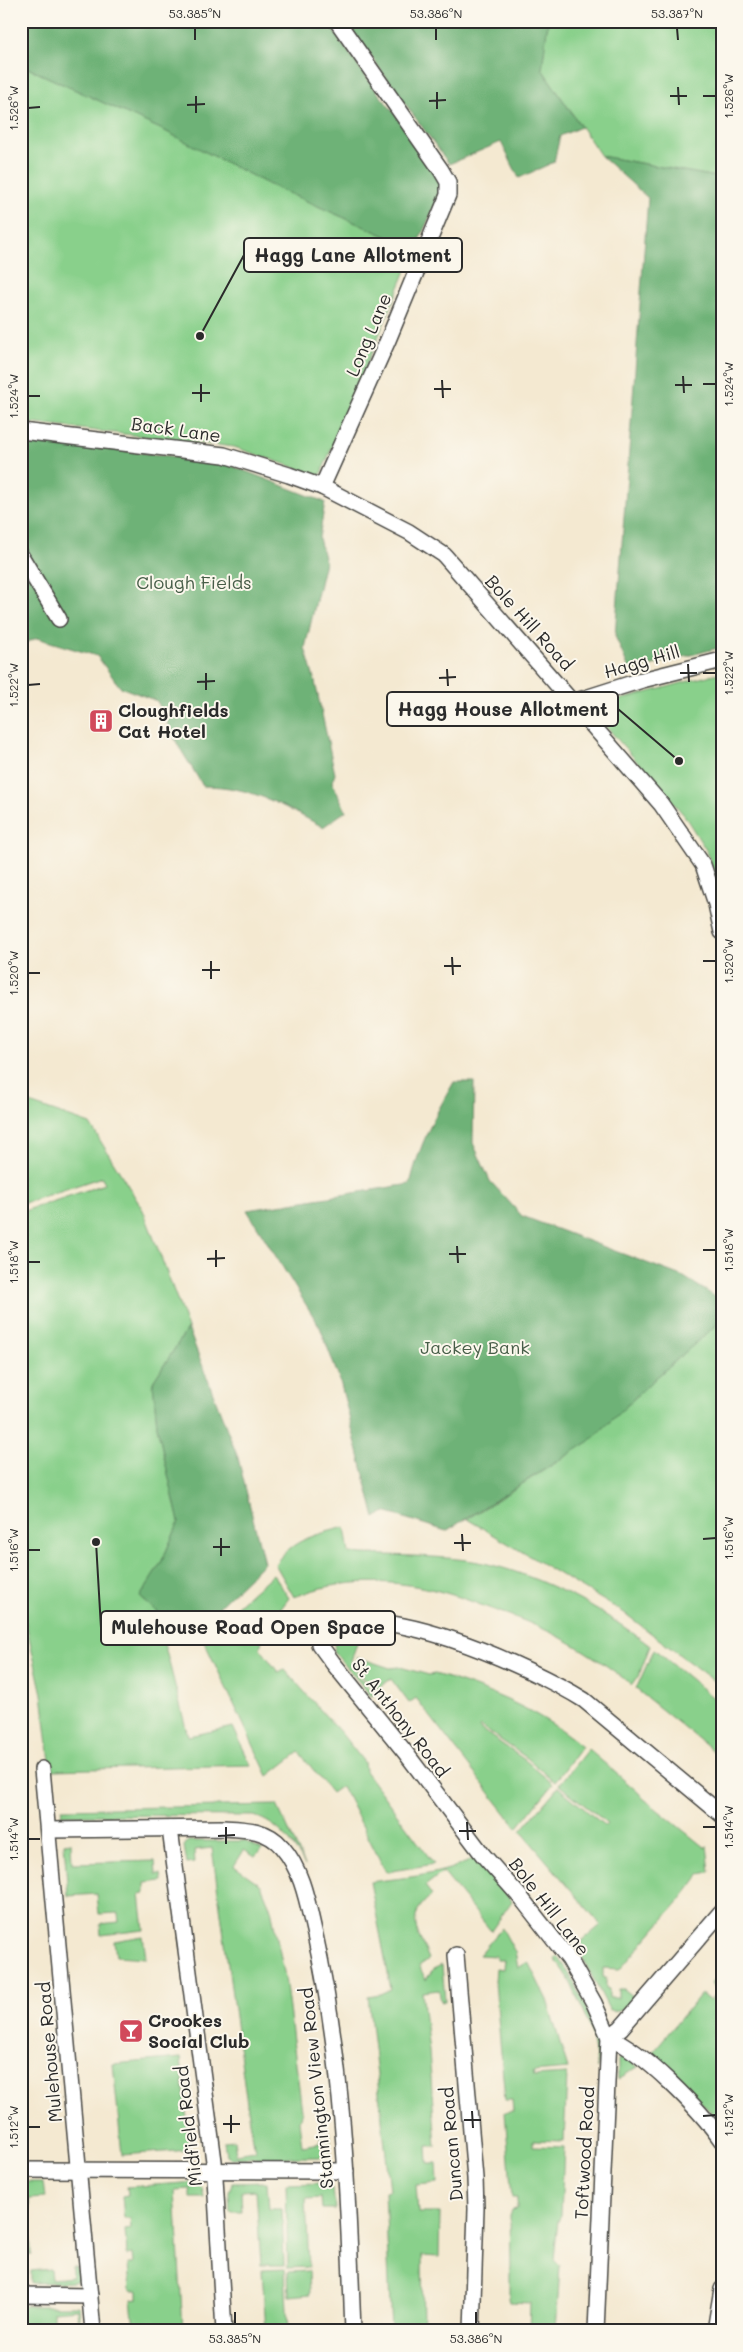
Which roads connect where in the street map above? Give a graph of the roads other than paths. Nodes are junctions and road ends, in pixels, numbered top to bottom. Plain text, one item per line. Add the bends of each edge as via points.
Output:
1 (337, 21) edge
2 (21, 431) edge
3 (322, 487) junction
4 (21, 556) edge
5 (59, 619) dead end
6 (722, 660) edge
7 (573, 702) junction
8 (722, 932) edge
9 (42, 1769) dead end
10 (722, 1816) edge
11 (170, 1829) junction
12 (49, 1830) junction
13 (483, 1856) joint
14 (722, 1911) edge
15 (456, 1955) dead end
16 (584, 1984) joint
17 (609, 2037) junction
18 (722, 2141) edge
19 (21, 2170) edge
20 (346, 2170) junction
21 (80, 2171) junction
22 (214, 2171) junction
23 (722, 2289) edge
24 (21, 2295) edge
25 (90, 2296) junction
26 (93, 2331) edge
27 (224, 2331) edge
28 (352, 2331) edge
29 (472, 2331) edge
30 (596, 2331) edge
31 (715, 2331) edge

1 - 3 street, Long Lane via 442,170 448,182 448,195
2 - 3 street, Back Lane via 224,455
3 - 7 street, Bole Hill Road via 409,532 444,555
4 - 5 street
6 - 7 street, Hagg Hill
7 - 8 street, Bole Hill Road via 661,804 703,865
9 - 12 street, Mulehouse Road
10 - 13 street, St Anthony Road via 584,1700 560,1684 515,1663 424,1630 382,1623 327,1628 319,1636 320,1644
11 - 12 street, Stannington View Road
11 - 20 street, Stannington View Road via 258,1831 275,1840 289,1856 306,1897 328,1994
11 - 22 street, Midfield Road
12 - 21 street, Mulehouse Road
13 - 16 street, Bole Hill Lane via 522,1899 569,1959
14 - 17 street via 621,2028
15 - 29 street, Duncan Road via 476,2187
16 - 17 street, Toftwood Road
17 - 18 street via 623,2043 658,2071
17 - 30 street, Toftwood Road
19 - 21 street
20 - 22 street
20 - 28 street, Stannington View Road
21 - 22 street
21 - 25 street, Mulehouse Road
22 - 27 street, Midfield Road
23 - 31 street
24 - 25 street
25 - 26 street, Mulehouse Road

